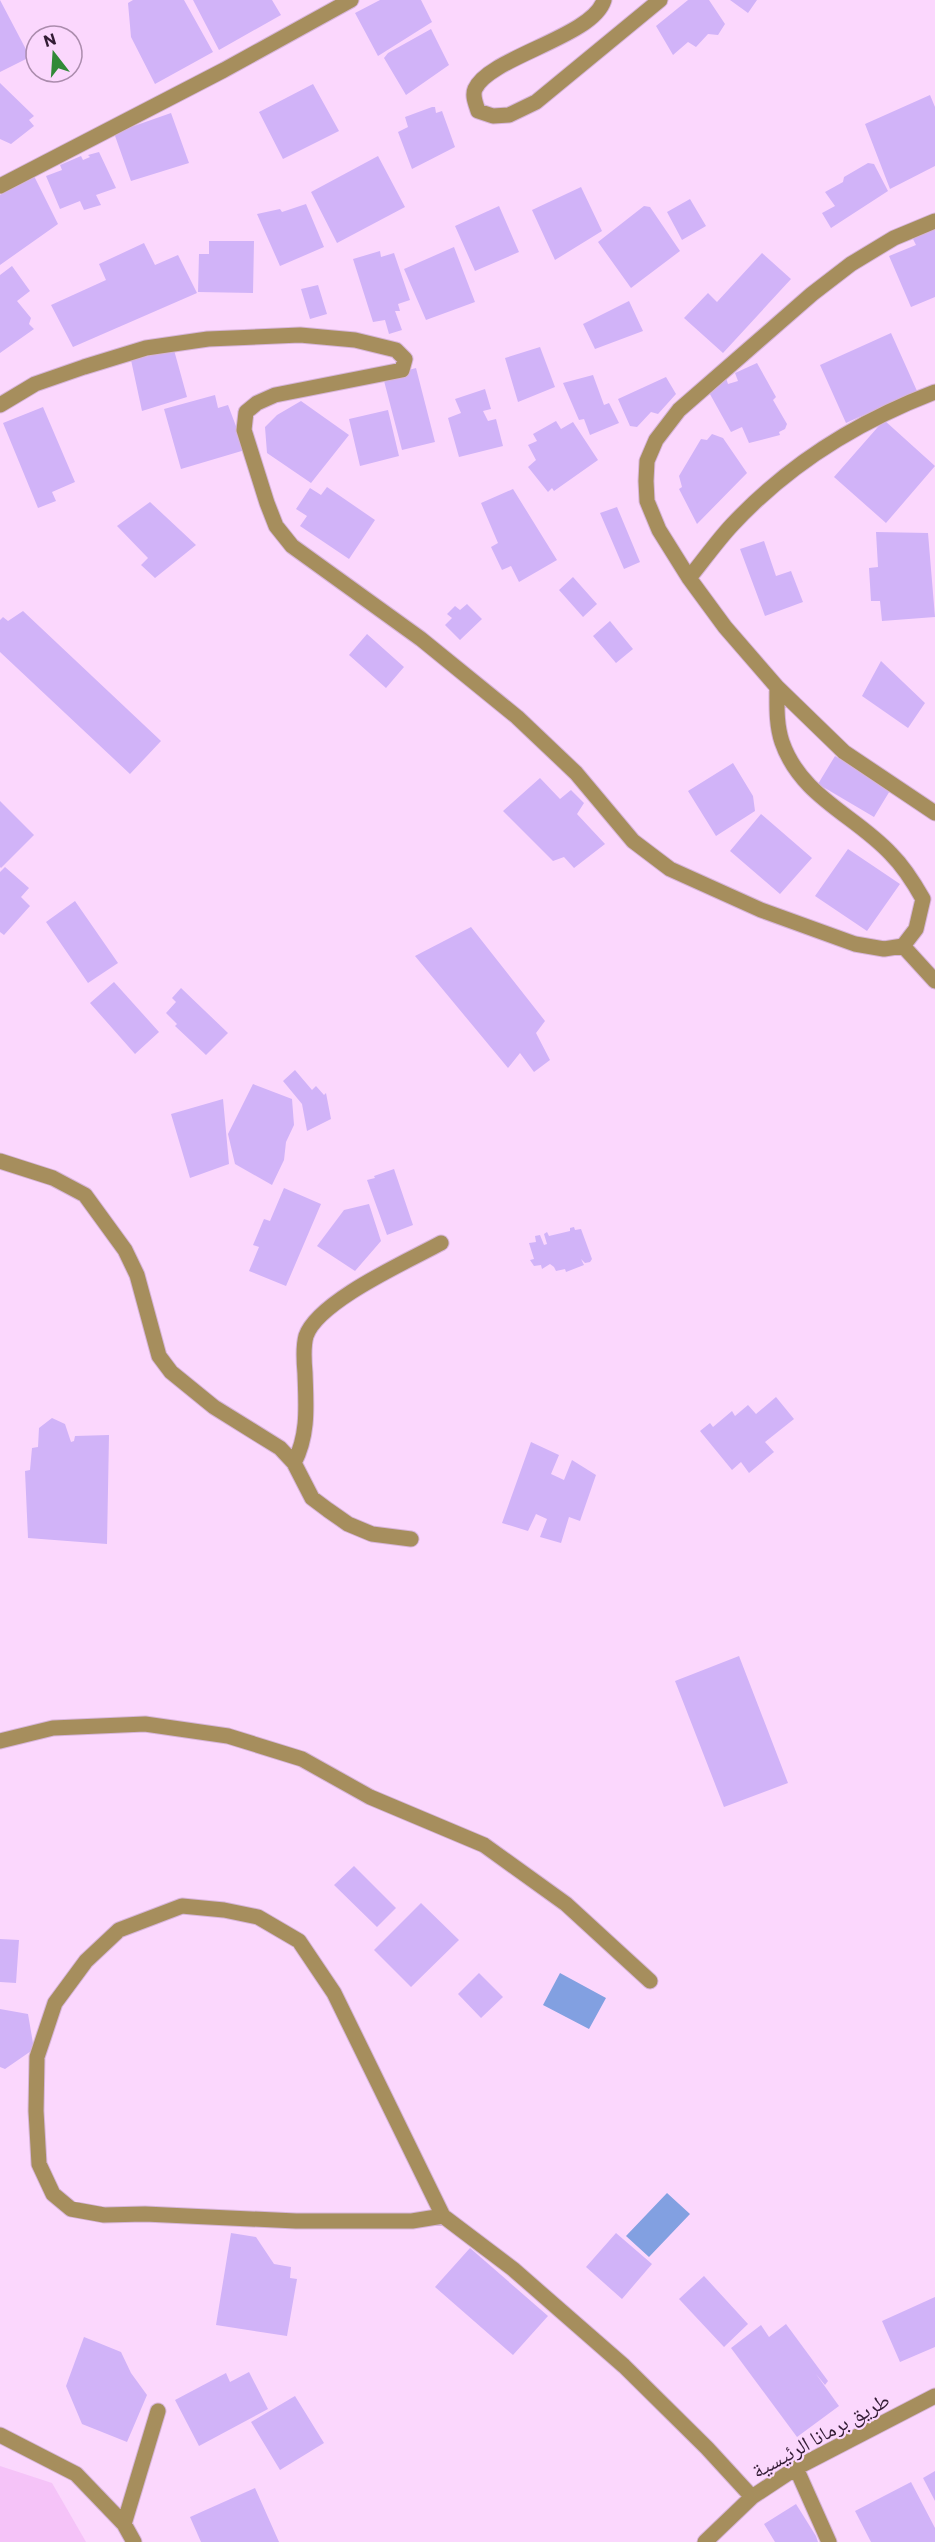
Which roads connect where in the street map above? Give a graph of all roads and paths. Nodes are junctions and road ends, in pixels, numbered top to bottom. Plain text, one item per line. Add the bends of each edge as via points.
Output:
1 (351, 0) edge
2 (604, 0) edge
3 (660, 0) edge
4 (0, 186) edge
5 (935, 221) edge
6 (935, 392) edge
7 (0, 405) edge
8 (689, 578) junction
9 (777, 687) junction
10 (935, 813) edge
11 (903, 946) junction
12 (935, 981) edge
13 (0, 1161) edge
14 (441, 1243) dead end
15 (294, 1463) junction
16 (411, 1539) dead end
17 (0, 1741) edge
18 (650, 1981) dead end
19 (443, 2216) junction
20 (935, 2396) edge
21 (158, 2411) dead end
22 (0, 2435) edge
23 (795, 2468) junction
24 (752, 2497) junction
25 (124, 2524) junction
26 (134, 2542) edge
27 (705, 2542) edge
28 (829, 2542) edge

1 - 4 street
2 - 3 street via 598,11 580,25 490,73 476,87 478,111 493,116 509,115 536,102
5 - 8 street via 860,258 812,294 679,410 656,440 647,461 647,501 659,530
6 - 8 street via 898,407 805,459 732,525
7 - 11 street via 34,384 84,367 146,348 208,339 300,335 355,340 396,350 405,359 402,370 275,395 246,412 244,430 267,503 276,526 292,546 421,639 517,717 576,773 633,841 670,869 761,910 855,944 884,949
8 - 9 street
9 - 10 street via 844,752
9 - 11 street via 776,715 782,742 794,767 812,789 890,852 923,899 916,929
11 - 12 street
13 - 15 street via 53,1178 85,1195 138,1275 159,1356 171,1372 214,1407 280,1448
14 - 15 street via 349,1294 320,1315 306,1336 307,1419 302,1447
15 - 16 street via 312,1498 348,1524 372,1534
17 - 18 street via 53,1728 145,1724 228,1736 302,1759 370,1797 484,1845 566,1904
19 - 19 street via 334,1993 299,1941 258,1917 182,1906 119,1930 86,1961 55,2003 37,2057 39,2164 53,2194 71,2209 104,2216 145,2214 296,2222 412,2221
19 - 24 street via 513,2269 624,2366
20 - 23 street, طريق برمانا الرئيسية
21 - 25 street
22 - 25 street via 76,2474
23 - 24 street, طريق برمانا الرئيسية
23 - 28 street
24 - 27 street, طريق برمانا الرئيسية
25 - 26 street

